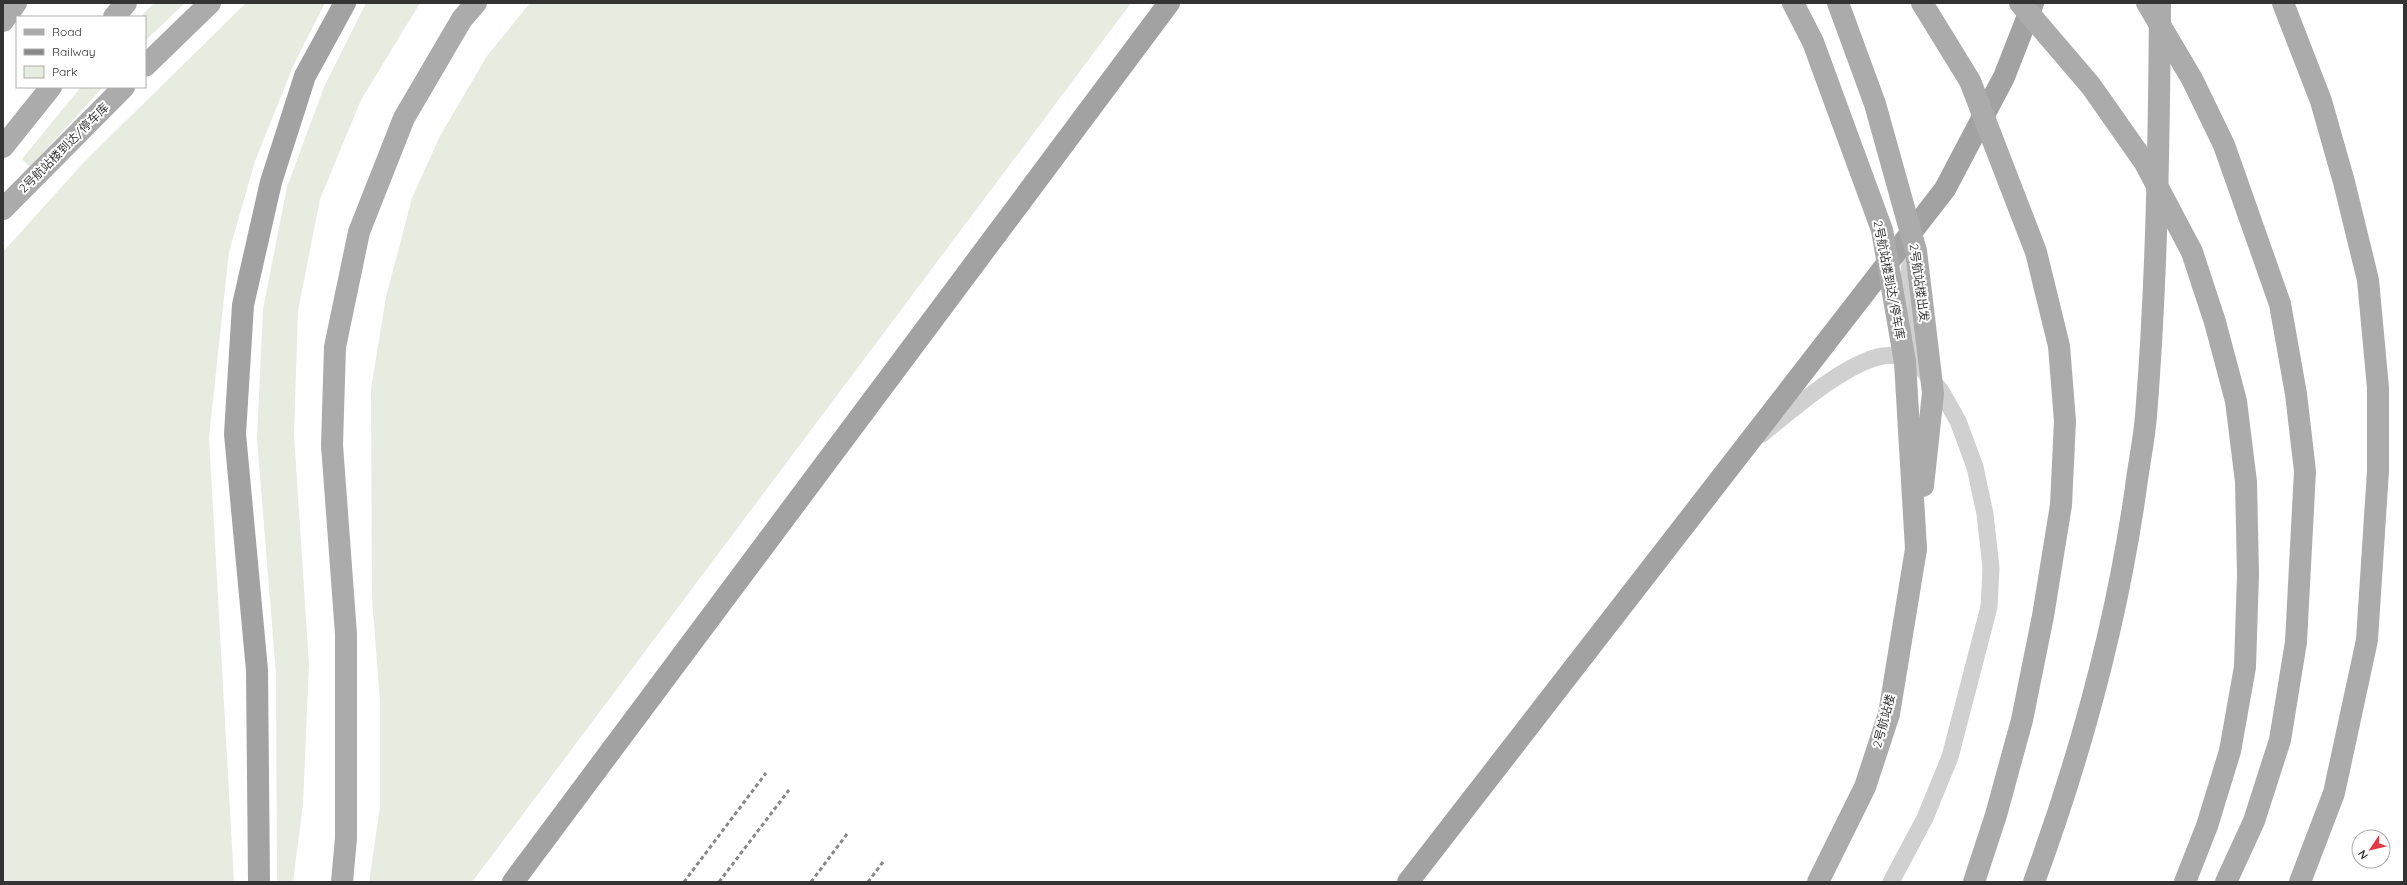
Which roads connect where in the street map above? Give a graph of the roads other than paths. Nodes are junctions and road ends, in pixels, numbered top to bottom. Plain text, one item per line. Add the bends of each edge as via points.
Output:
1 (16, 3) edge
2 (126, 3) edge
3 (210, 3) edge
4 (345, 3) edge
5 (476, 3) edge
6 (1169, 3) edge
7 (1793, 3) edge
8 (1838, 3) edge
9 (1922, 3) edge
10 (2020, 3) edge
11 (2033, 3) edge
12 (2147, 3) edge
13 (2160, 3) edge
14 (2283, 3) edge
15 (115, 16) edge
16 (3, 21) edge
17 (146, 65) edge
18 (50, 88) edge
19 (123, 88) edge
20 (3, 147) edge
21 (3, 210) edge
22 (1918, 224) junction
23 (1914, 359) junction
24 (1747, 444) junction
25 (1916, 549) junction
26 (259, 882) edge
27 (342, 882) edge
28 (513, 882) edge
29 (1408, 882) edge
30 (1818, 882) edge
31 (1891, 882) edge
32 (1974, 882) edge
33 (2034, 882) edge
34 (2185, 882) edge
35 (2226, 882) edge
36 (2300, 882) edge

1 - 16 main road
2 - 15 main road
3 - 17 main road
4 - 26 highway via 305,76 271,182 242,305 235,434 257,670
5 - 27 main road via 462,18 404,118 359,232 335,347 332,445 346,634 346,838
6 - 28 highway
7 - 25 main road, 2号航站楼到达/停车库, bridge via 1813,42 1882,230 1905,362
8 - 25 main road, 2号航站楼出发, bridge via 1875,104 1916,251 1933,393
9 - 32 main road, bridge via 1970,81 2036,252 2059,346 2065,421 2061,505 2043,616 2022,720 1996,815
10 - 34 main road, bridge via 2091,86 2145,163 2192,252 2215,322 2236,401 2246,482 2248,574 2245,667 2230,751 2207,826
11 - 22 highway via 2004,77 1973,140 1945,189
12 - 35 main road, bridge via 2192,79 2224,145 2280,304 2296,394 2305,471 2296,642 2280,740 2254,821
13 - 33 main road via 2159,122 2146,417 2131,521 2108,636 2080,750
14 - 36 main road via 2321,101 2344,182 2368,280 2378,388 2378,472 2367,640 2334,793
18 - 20 main road
19 - 21 main road, 2号航站楼到达/停车库
22 - 23 lane via 1908,267 1905,300
22 - 24 highway
23 - 24 lane via 1883,356 1865,362 1836,378
23 - 31 lane via 1941,391 1958,421 1975,467 1986,522 1991,568 1989,607 1950,757 1925,818
24 - 29 highway
25 - 30 main road, 2号航站楼 via 1889,714 1865,787

